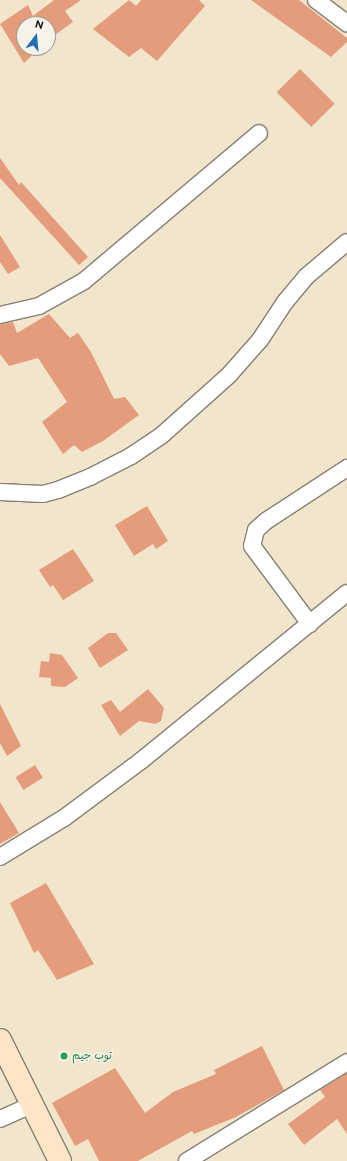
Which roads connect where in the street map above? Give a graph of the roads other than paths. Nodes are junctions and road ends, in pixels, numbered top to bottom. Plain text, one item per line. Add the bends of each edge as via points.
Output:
1 (316, 0) edge
2 (347, 23) edge
3 (259, 133) dead end
4 (347, 242) edge
5 (0, 315) edge
6 (347, 468) edge
7 (0, 492) edge
8 (347, 593) edge
9 (310, 624) junction
10 (0, 857) edge
11 (0, 1040) edge
12 (347, 1062) edge
13 (32, 1105) junction
14 (0, 1119) edge
15 (60, 1161) edge
16 (187, 1161) edge

1 - 2 street
3 - 5 street via 84,281 38,306
4 - 7 street via 307,276 285,302 260,340 229,375 162,435 124,459 58,490 43,494
6 - 9 street via 266,521 256,530 252,546
8 - 9 street
9 - 10 street via 142,760 64,818
11 - 13 street
12 - 16 street
13 - 14 street
13 - 15 street

